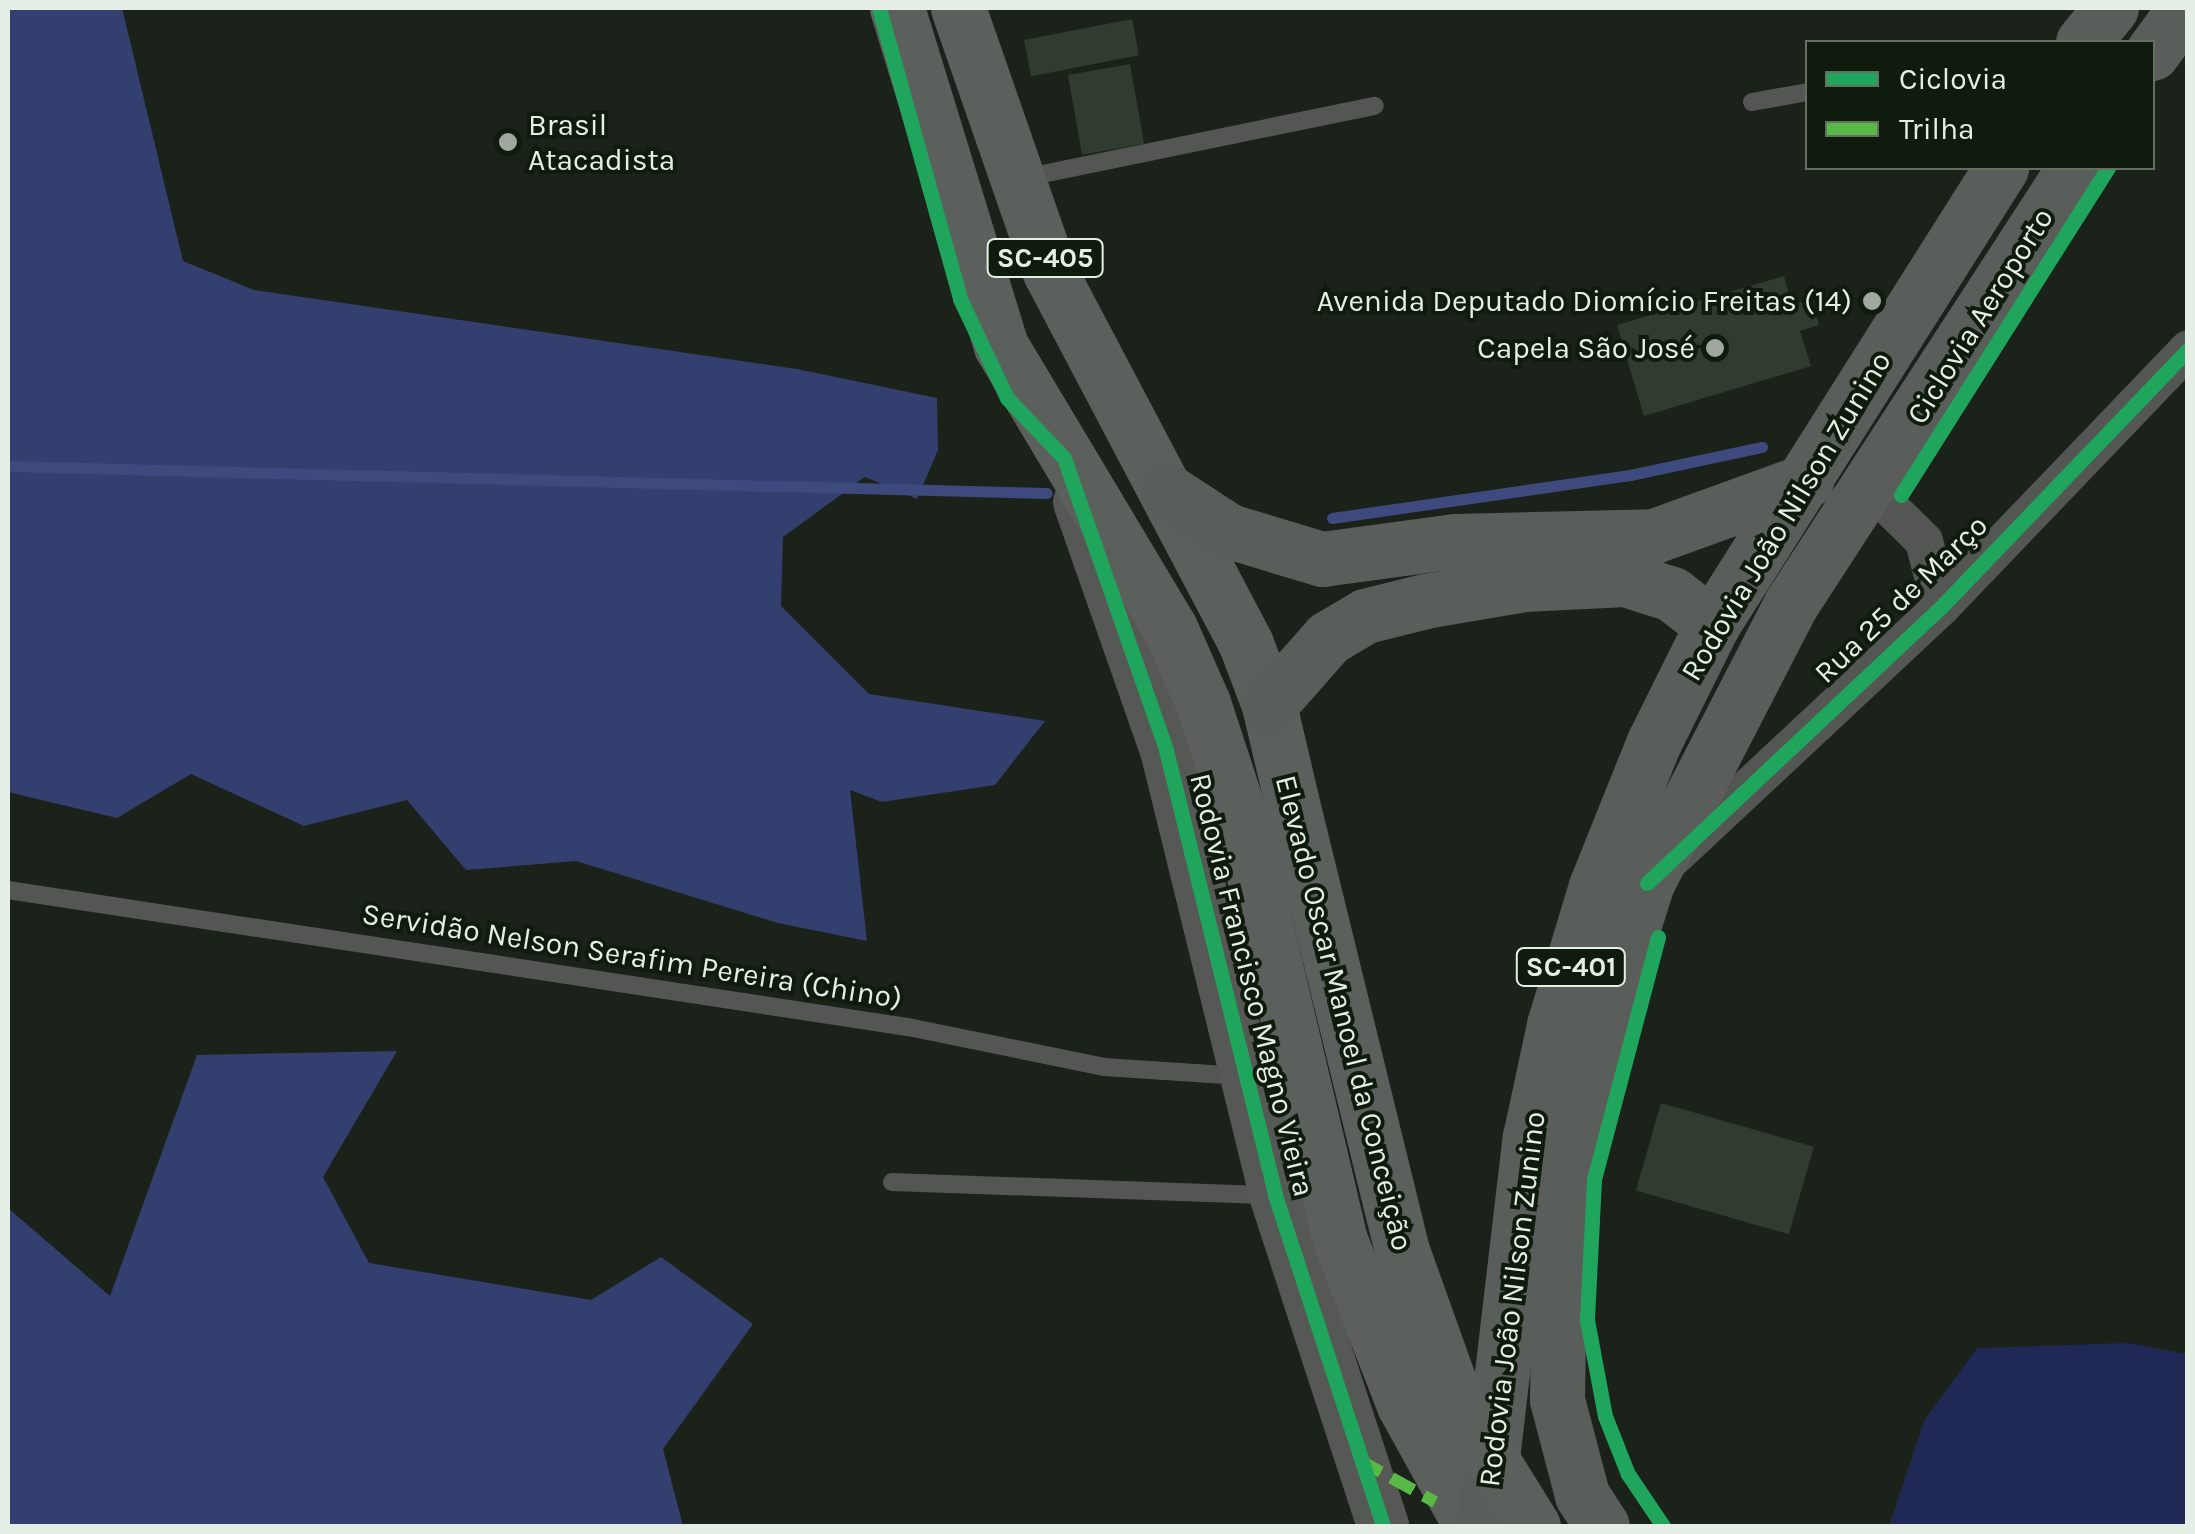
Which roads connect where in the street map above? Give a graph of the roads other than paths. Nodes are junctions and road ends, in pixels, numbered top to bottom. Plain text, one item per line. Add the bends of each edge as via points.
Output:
1 (897, 8) edge
2 (958, 8) edge
3 (2111, 8) edge
4 (2185, 8) edge
5 (2085, 40) edge
6 (2155, 48) edge
7 (1805, 93) edge
8 (1752, 102) dead end
9 (1375, 106) dead end
10 (2000, 170) edge
11 (2073, 170) edge
12 (1016, 179) junction
13 (2188, 349) edge
14 (1064, 458) junction
15 (1806, 481) junction
16 (1868, 486) junction
17 (1169, 492) junction
18 (2002, 540) junction
19 (1924, 541) junction
20 (1941, 607) junction
21 (1712, 625) junction
22 (1269, 706) junction
23 (1647, 884) junction
24 (8, 890) edge
25 (1247, 1076) junction
26 (892, 1182) dead end
27 (1274, 1195) junction
28 (1383, 1526) edge
29 (1471, 1526) edge
30 (1484, 1526) edge
31 (1533, 1526) edge
32 (1602, 1526) edge

1 - 14 main road, Rodovia Francisco Magno Vieira / SC-405 via 1001,346
2 - 12 main road, SC-405
3 - 5 highway
4 - 6 highway
7 - 8 lane
9 - 12 lane
10 - 15 highway, Rodovia João Nilson Zunino / SC-401
11 - 16 highway, Rodovia João Nilson Zunino / SC-401
12 - 17 main road, SC-405 via 1094,366
13 - 18 street, Rua 25 de Março
14 - 25 main road, Rodovia Francisco Magno Vieira via 1166,750
14 - 29 main road, Elevado Oscar Manoel da Conceição via 1170,628 1203,703 1239,813 1340,1240 1404,1405
15 - 17 highway via 1654,536 1455,541 1322,559 1229,531
15 - 21 highway, Rodovia João Nilson Zunino / SC-401
16 - 19 street
16 - 23 highway, Rodovia João Nilson Zunino / SC-401 via 1743,689
17 - 22 main road, Elevado Oscar Manoel da Conceição
18 - 19 street
18 - 20 street, Rua 25 de Março
19 - 20 street
20 - 23 street, Rua 25 de Março
21 - 22 highway via 1672,594 1625,579 1524,584 1426,600 1366,616 1328,638
21 - 30 highway, Rodovia João Nilson Zunino / SC-401 via 1654,742 1596,886 1554,1025 1521,1189
22 - 31 main road, Elevado Oscar Manoel da Conceição, bridge via 1400,1248 1456,1402
23 - 32 highway, Rodovia João Nilson Zunino / SC-401 via 1592,1057 1560,1206 1553,1312 1565,1440 1582,1494
24 - 25 lane, Servidão Nelson Serafim Pereira (Chino) via 908,1027 1104,1067
25 - 27 main road, Rodovia Francisco Magno Vieira
26 - 27 lane
27 - 28 main road, Rodovia Francisco Magno Vieira

